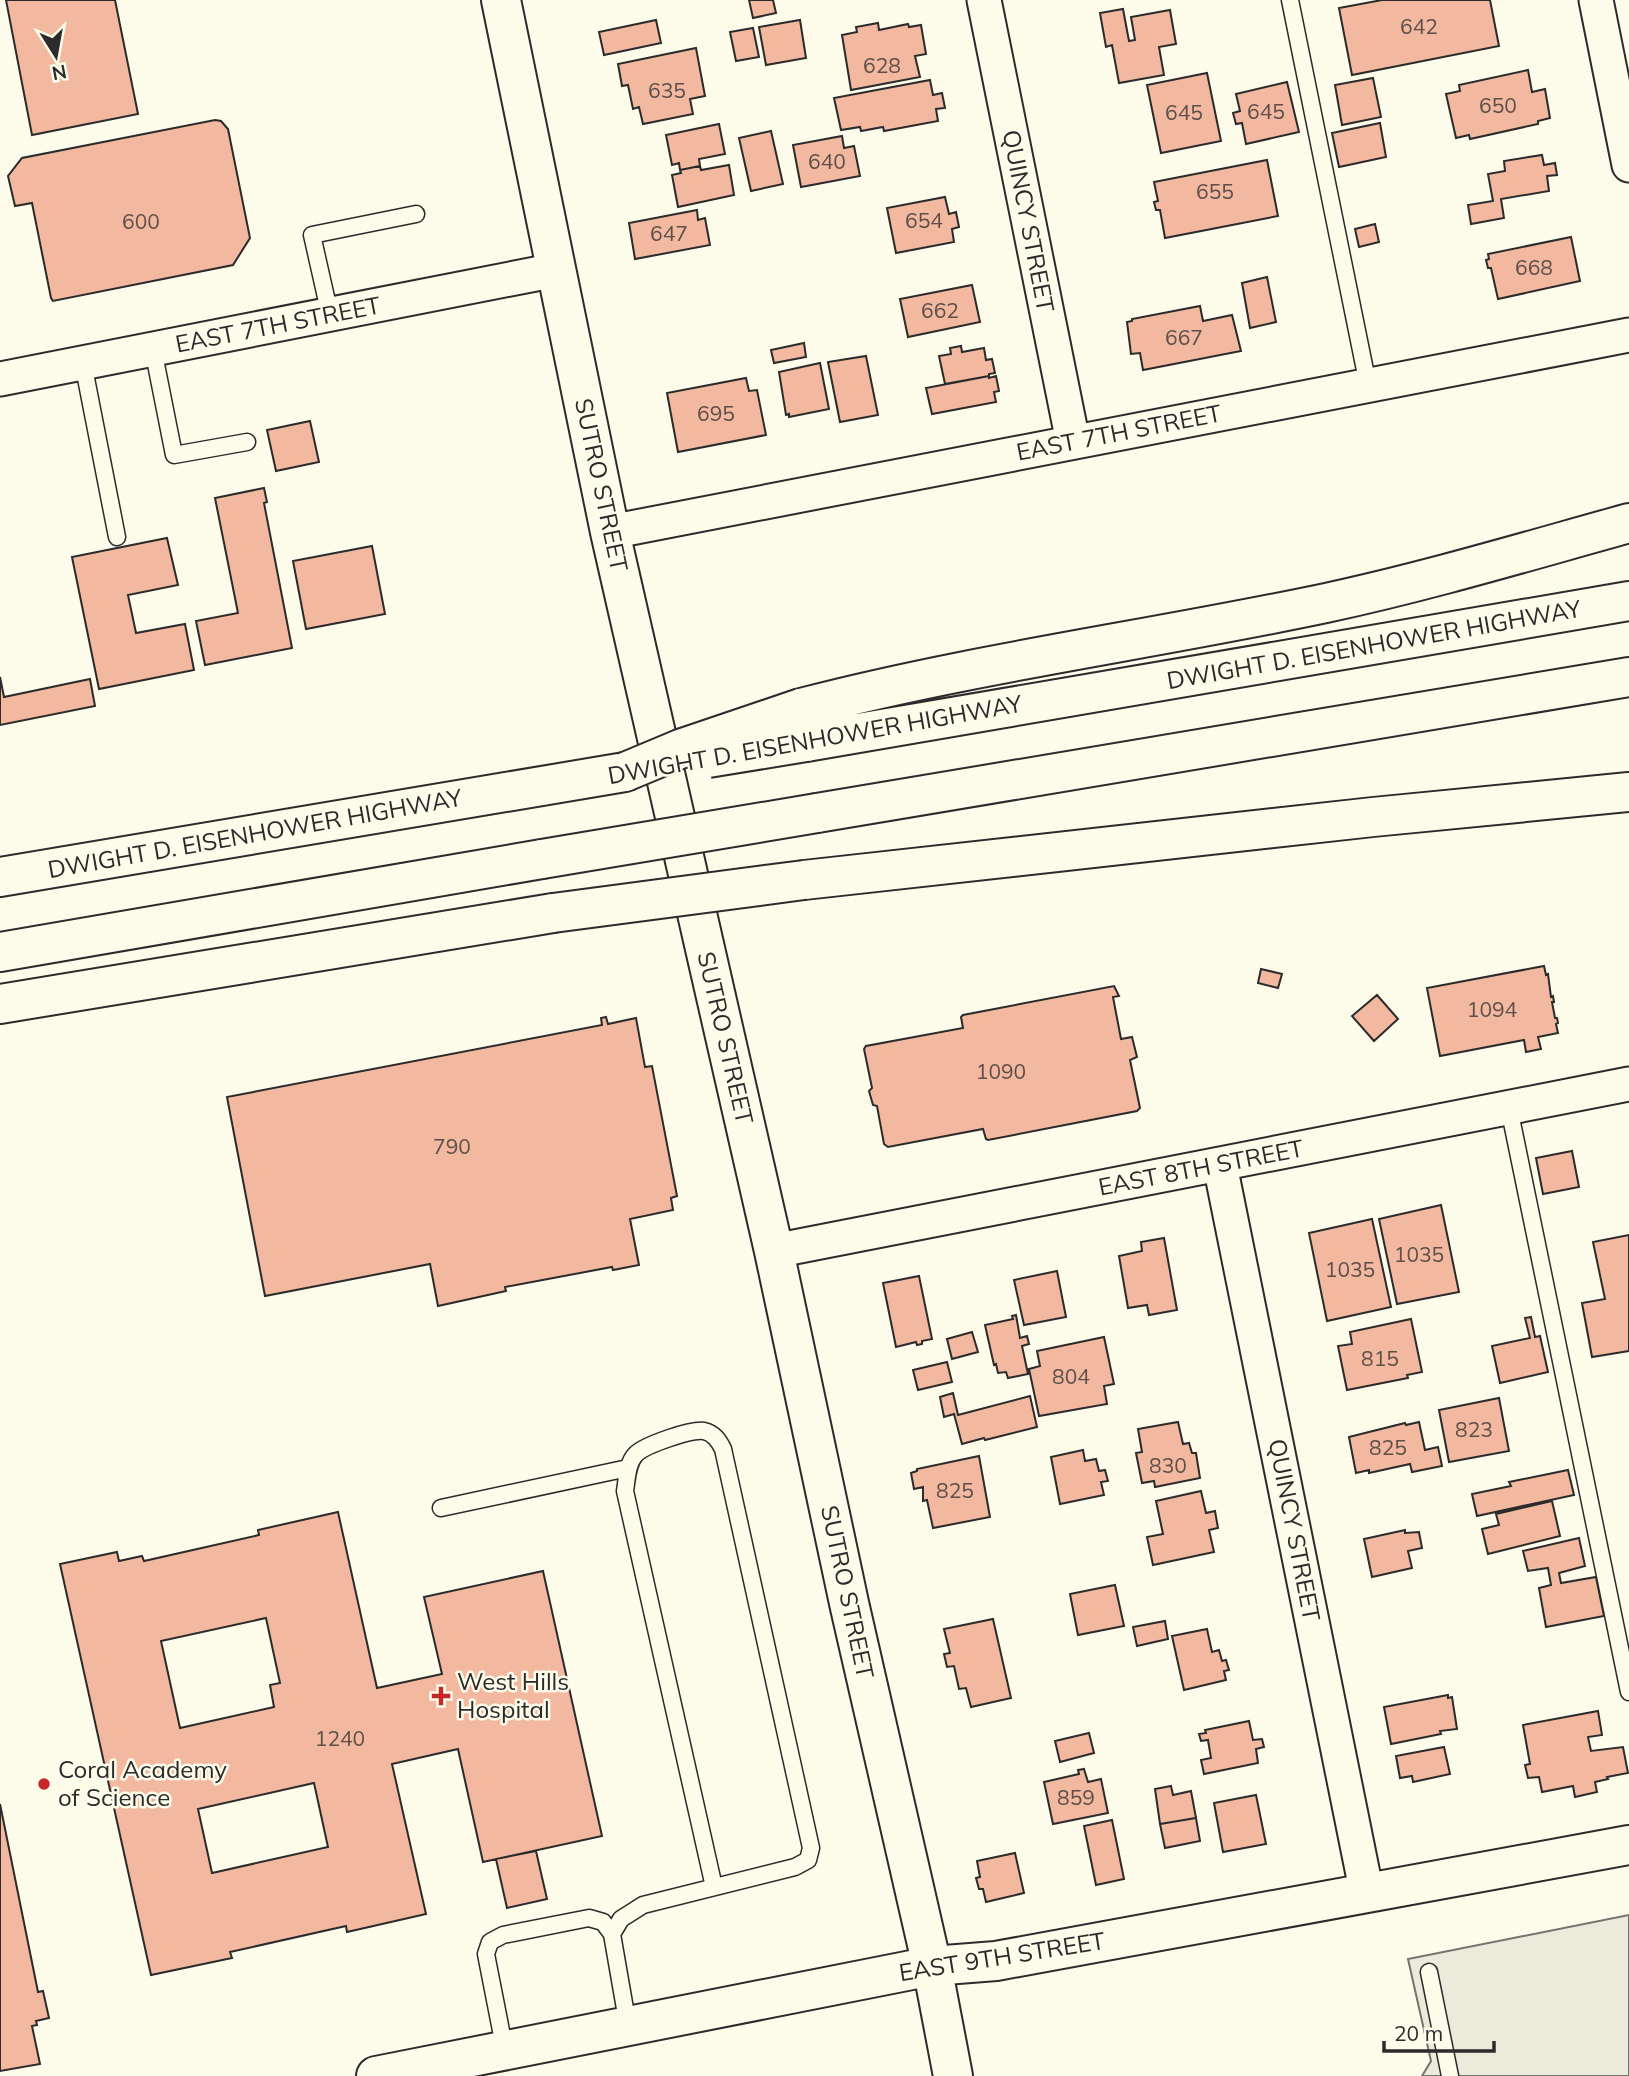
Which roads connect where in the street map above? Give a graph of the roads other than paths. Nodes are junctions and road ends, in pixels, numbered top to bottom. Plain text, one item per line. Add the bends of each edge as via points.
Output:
1 (501, 0) edge
2 (984, 0) edge
3 (1290, 0) edge
4 (1596, 0) edge
5 (1629, 165) edge
6 (416, 214) dead end
7 (555, 270) junction
8 (330, 315) junction
9 (1629, 335) edge
10 (153, 349) junction
11 (83, 363) junction
12 (0, 379) edge
13 (1368, 385) junction
14 (247, 442) dead end
15 (1073, 442) junction
16 (1629, 523) edge
17 (610, 532) junction
18 (117, 537) dead end
19 (1629, 601) edge
20 (1629, 677) edge
21 (803, 725) junction
22 (1629, 792) edge
23 (0, 877) edge
24 (0, 952) edge
25 (0, 1004) edge
26 (1629, 1084) edge
27 (1509, 1108) junction
28 (1220, 1165) junction
29 (774, 1251) junction
30 (628, 1468) junction
31 (441, 1508) dead end
32 (1629, 1692) edge
33 (1629, 1845) edge
34 (714, 1887) junction
35 (1367, 1894) junction
36 (612, 1934) junction
37 (932, 1966) junction
38 (1429, 1972) dead end
39 (628, 2026) junction
40 (505, 2051) junction
41 (376, 2076) edge
42 (953, 2076) edge
43 (1450, 2076) edge

1 - 7 main road, SUTRO STREET
2 - 15 street, QUINCY STREET
3 - 13 lane
4 - 5 street
6 - 8 lane via 312,235
7 - 8 street, EAST 7TH STREET
7 - 17 main road, SUTRO STREET
8 - 10 street, EAST 7TH STREET
9 - 13 street, EAST 7TH STREET
10 - 11 street, EAST 7TH STREET
10 - 14 lane via 174,455
11 - 12 street, EAST 7TH STREET
11 - 18 lane
13 - 15 street, EAST 7TH STREET
15 - 17 street, EAST 7TH STREET
16 - 21 main road via 1325,603 867,691
17 - 29 main road, SUTRO STREET
19 - 21 main road, DWIGHT D. EISENHOWER HIGHWAY
20 - 24 main road, bridge
21 - 23 main road, DWIGHT D. EISENHOWER HIGHWAY, bridge via 625,772
22 - 25 main road, bridge via 804,880 553,913
26 - 27 street, EAST 8TH STREET
27 - 28 street, EAST 8TH STREET
27 - 32 lane
28 - 29 street, EAST 8TH STREET
28 - 35 street, QUINCY STREET
29 - 37 main road, SUTRO STREET
30 - 31 lane
30 - 34 lane via 625,1491
30 - 34 lane via 635,1455 653,1442 703,1431 716,1437 723,1449 811,1848 808,1860 795,1867
33 - 35 main road, EAST 9TH STREET
34 - 36 lane via 643,1905 621,1919
35 - 37 main road, EAST 9TH STREET via 996,1961
36 - 39 lane
36 - 40 lane via 603,1922 589,1918 503,1935 490,1942 486,1954
37 - 39 main road, EAST 9TH STREET
37 - 42 main road, SUTRO STREET
38 - 43 lane
39 - 40 main road, EAST 9TH STREET
40 - 41 main road, EAST 9TH STREET

